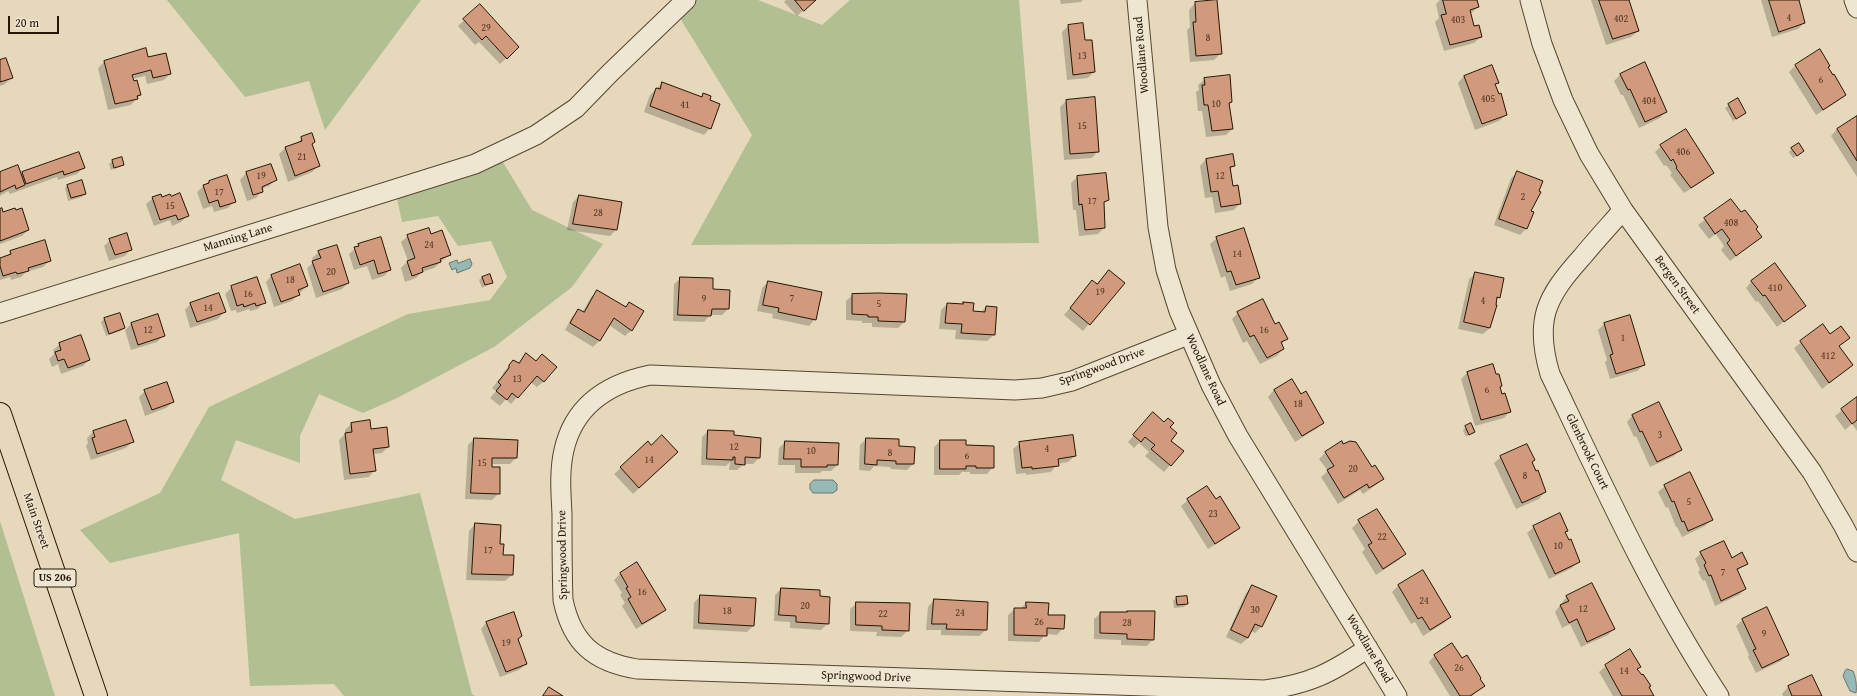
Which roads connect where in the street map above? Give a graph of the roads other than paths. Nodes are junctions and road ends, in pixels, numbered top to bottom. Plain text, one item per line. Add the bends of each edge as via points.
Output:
1 (686, 0) edge
2 (1137, 0) edge
3 (1530, 0) edge
4 (1854, 0) edge
5 (1857, 8) edge
6 (1623, 210) junction
7 (0, 313) edge
8 (1188, 335) junction
9 (0, 414) edge
10 (1857, 552) edge
11 (1368, 648) junction
12 (96, 696) edge
13 (1397, 696) edge
14 (1719, 696) edge

1 - 7 street, Manning Lane via 576,108 536,135 475,164
2 - 8 street, Woodlane Road via 1158,227 1166,270
3 - 6 street, Bergen Street via 1542,44 1563,100 1589,154
4 - 5 street
6 - 10 street, Bergen Street via 1812,472
6 - 14 street, Glenbrook Court via 1561,280 1552,294 1542,332 1544,354 1550,374 1640,560 1677,629
8 - 11 street, Woodlane Road via 1238,436
8 - 11 street, Springwood Drive via 1072,381 1042,388 1015,390 650,375 630,379 610,388 593,400 580,414 570,430 563,451 563,600 567,618 576,636 589,650 604,660 637,669 1265,690 1318,678
9 - 12 highway, Main Street / US 206
11 - 13 street, Woodlane Road

